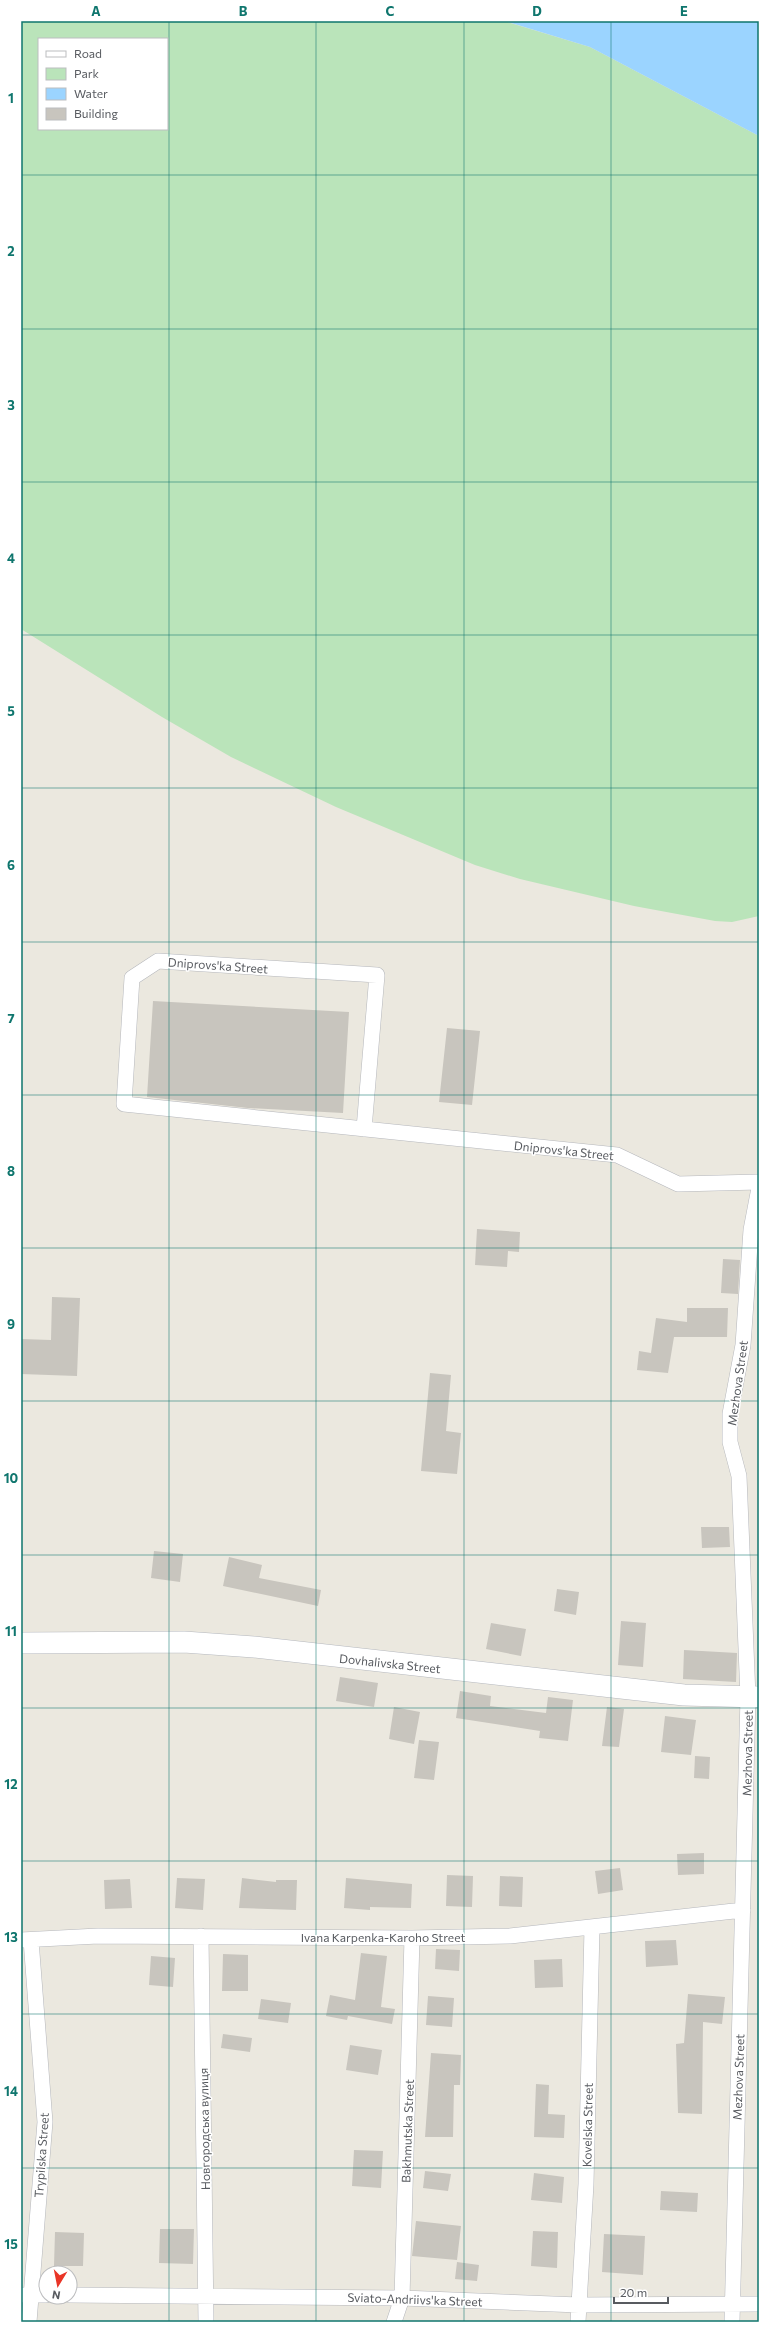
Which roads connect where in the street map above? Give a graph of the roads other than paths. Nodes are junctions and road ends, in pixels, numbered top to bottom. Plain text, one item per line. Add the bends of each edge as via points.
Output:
1 (364, 1129) junction
2 (759, 1182) edge
3 (759, 1188) edge
4 (21, 1643) edge
5 (753, 1697) edge
6 (743, 1910) junction
7 (592, 1928) junction
8 (201, 1936) junction
9 (412, 1938) junction
10 (26, 1940) edge
11 (207, 2294) junction
12 (25, 2295) edge
13 (38, 2295) edge
14 (78, 2295) edge
15 (402, 2298) junction
16 (732, 2304) junction
17 (759, 2304) edge
18 (579, 2305) junction
19 (29, 2322) edge
20 (206, 2322) edge
21 (394, 2322) edge
22 (578, 2322) edge
23 (732, 2322) edge

1 - 1 street, Dniprovs'ka Street via 124,1104 132,978 158,962 377,975
1 - 2 street, Dniprovs'ka Street via 617,1155 678,1184
3 - 5 street, Mezhova Street via 751,1230 743,1345 730,1414 730,1442 739,1476
4 - 5 street, Dovhalivska Street via 184,1642 254,1647 684,1695
5 - 6 street, Mezhova Street
6 - 7 street, Ivana Karpenka-Karoho Street
6 - 16 street, Mezhova Street
7 - 9 street, Ivana Karpenka-Karoho Street via 510,1936
7 - 18 street, Kovelska Street via 586,2184
8 - 9 street, Ivana Karpenka-Karoho Street
8 - 10 street, Ivana Karpenka-Karoho Street via 98,1936
8 - 11 street, Новгородська вулиця
9 - 15 street, Bakhmutska Street
10 - 12 street, Trypilska Street via 45,2122
11 - 14 street, Sviato-Andriivs'ka Street
11 - 15 street, Sviato-Andriivs'ka Street
11 - 20 street, Новгородська вулиця
12 - 13 street
12 - 19 street, Trypilska Street
15 - 18 street, Sviato-Andriivs'ka Street
15 - 21 street, Bakhmutska Street
16 - 17 street, Sviato-Andriivs'ka Street
16 - 18 street, Sviato-Andriivs'ka Street
16 - 23 street, Mezhova Street
18 - 22 street, Kovelska Street

